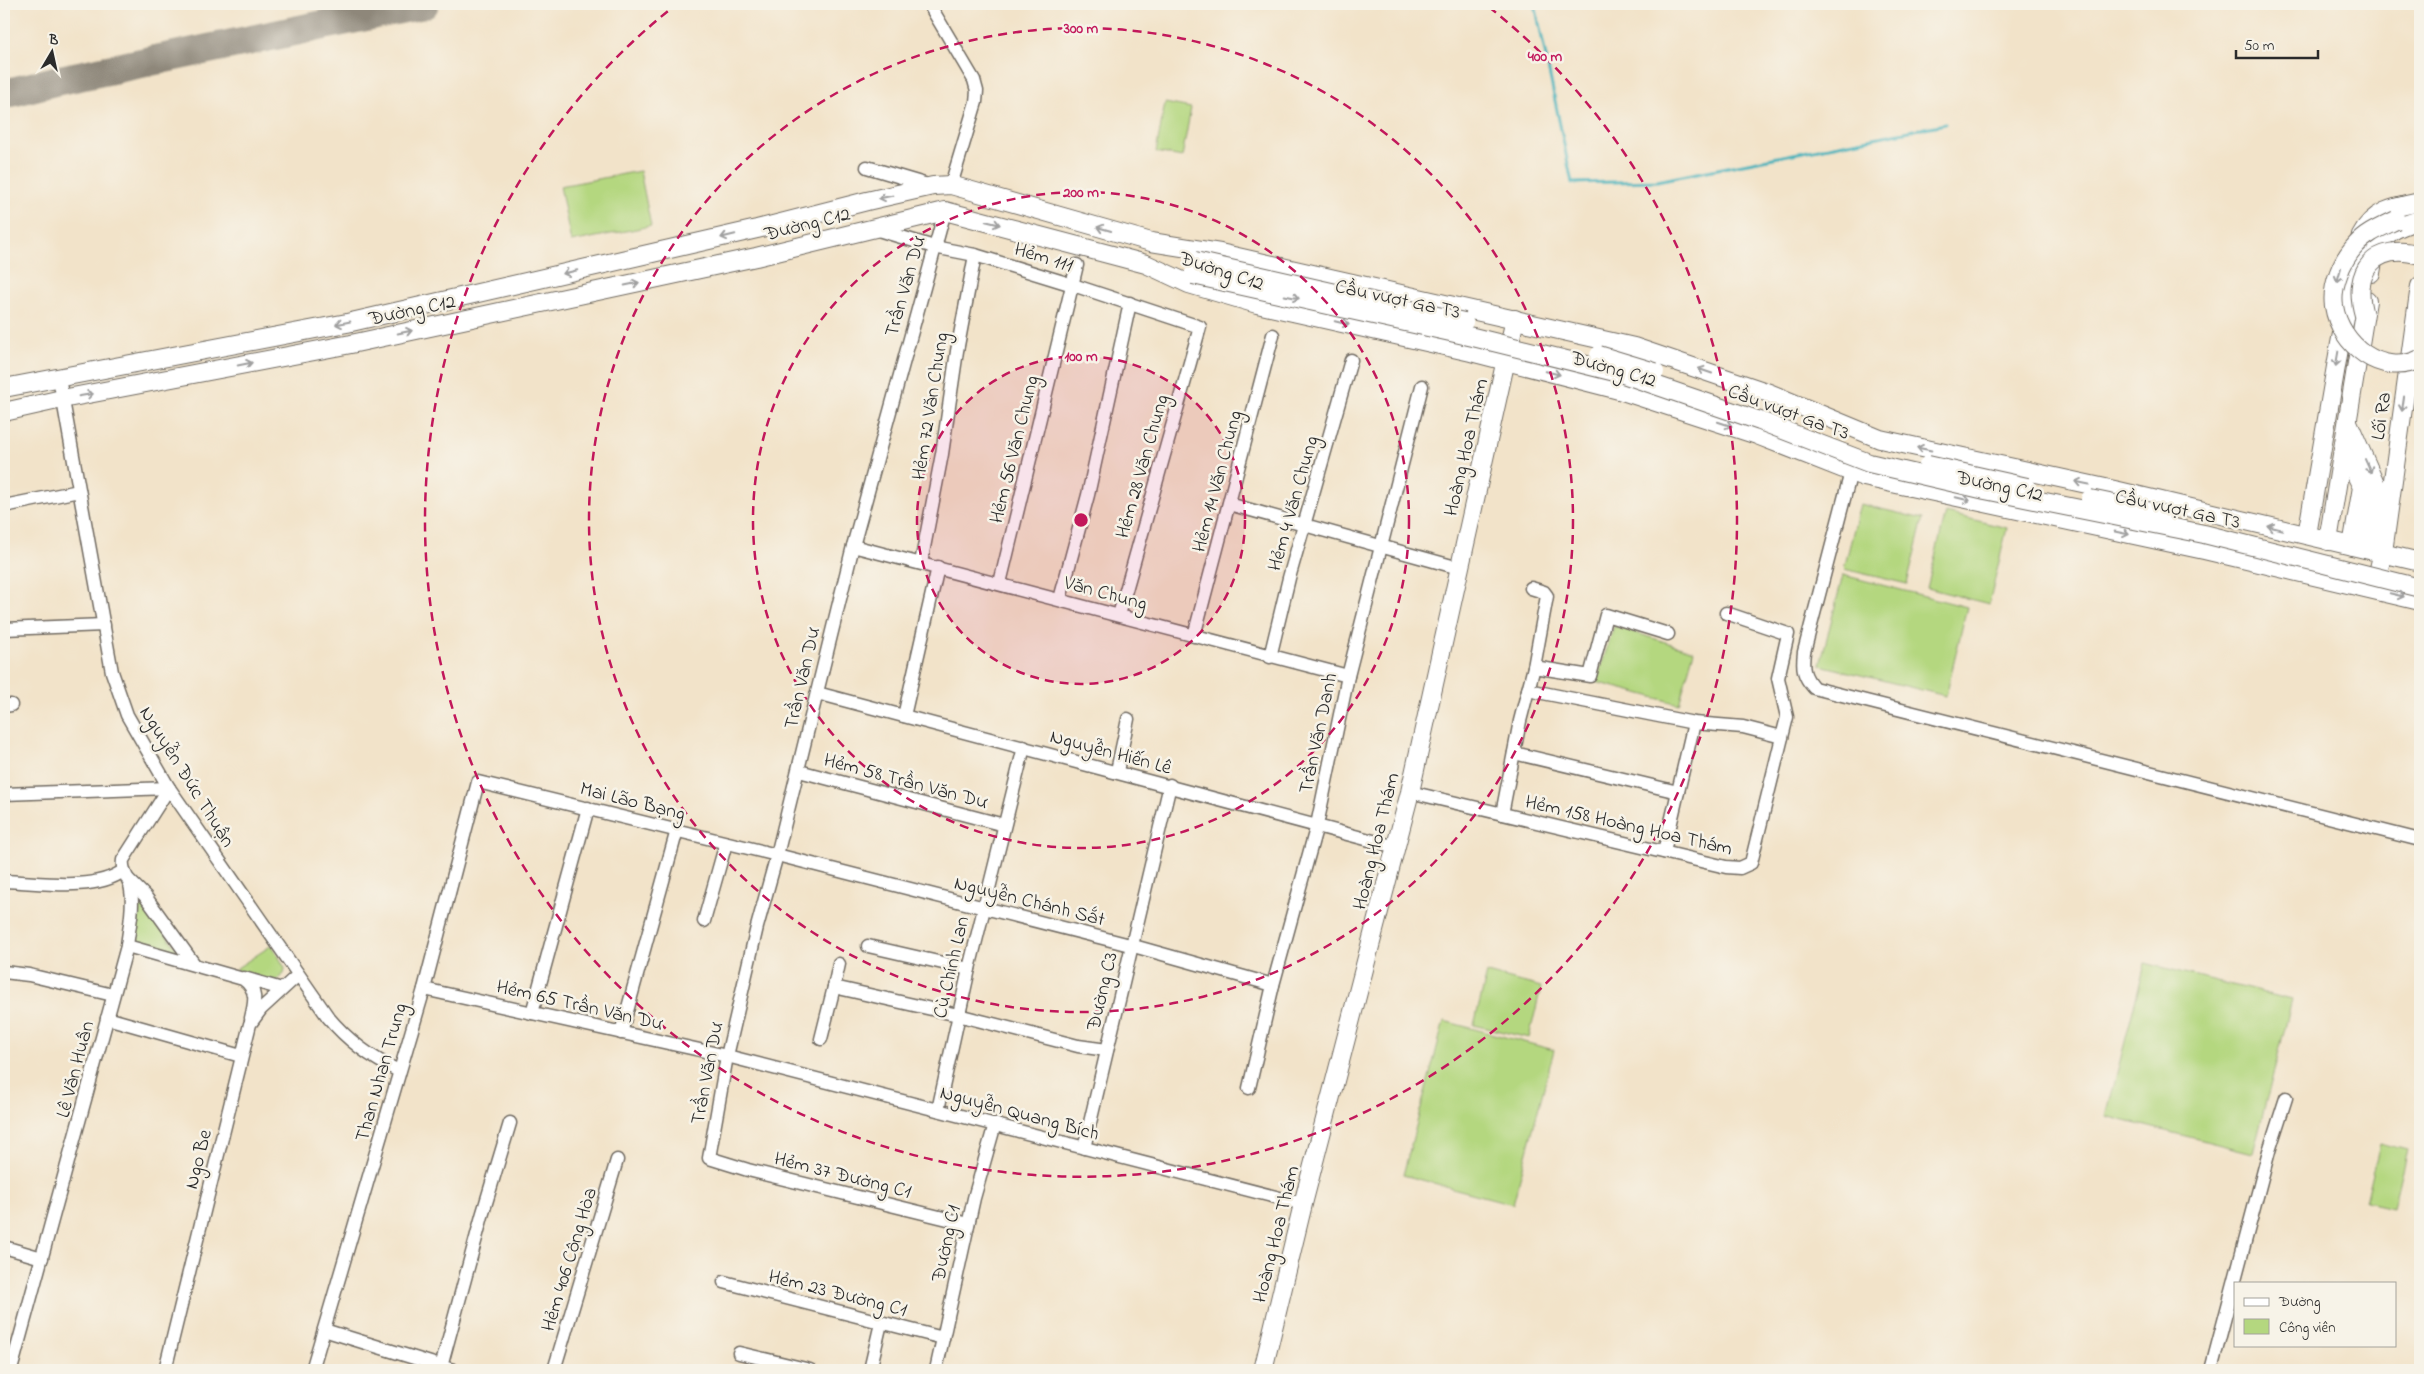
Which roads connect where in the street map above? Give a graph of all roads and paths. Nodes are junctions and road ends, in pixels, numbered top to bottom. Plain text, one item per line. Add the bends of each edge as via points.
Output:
1 (930, 4) edge
2 (867, 167) dead end
3 (951, 185) junction
4 (933, 186) junction
5 (2420, 202) edge
6 (945, 211) junction
7 (2420, 213) edge
8 (2420, 220) edge
9 (874, 228) junction
10 (1151, 242) junction
11 (934, 247) junction
12 (975, 255) junction
13 (2420, 255) edge
14 (1146, 264) junction
15 (1076, 265) dead end
16 (1194, 268) junction
17 (1073, 285) junction
18 (2420, 286) edge
19 (1130, 303) junction
20 (2364, 314) junction
21 (1514, 319) junction
22 (1200, 327) joint
23 (1273, 335) dead end
24 (2420, 359) edge
25 (1351, 360) dead end
26 (1506, 361) junction
27 (59, 378) junction
28 (1422, 386) dead end
29 (4, 388) edge
30 (62, 399) junction
31 (4, 412) edge
32 (2348, 422) junction
33 (2344, 450) junction
34 (1851, 472) junction
35 (2338, 483) junction
36 (79, 491) junction
37 (2119, 491) junction
38 (1229, 504) junction
39 (4, 506) edge
40 (1304, 526) junction
41 (2101, 528) junction
42 (2342, 543) junction
43 (853, 546) junction
44 (1381, 547) junction
45 (2420, 562) edge
46 (921, 563) junction
47 (938, 567) junction
48 (1459, 568) junction
49 (2420, 575) edge
50 (2330, 579) junction
51 (1000, 583) junction
52 (1531, 588) dead end
53 (2420, 588) edge
54 (2374, 590) junction
55 (1060, 599) junction
56 (2420, 601) edge
57 (1726, 614) dead end
58 (1119, 616) junction
59 (104, 625) junction
60 (4, 629) edge
61 (1668, 634) dead end
62 (1194, 636) junction
63 (1270, 657) junction
64 (1534, 667) junction
65 (1348, 676) junction
66 (1528, 690) junction
67 (817, 693) junction
68 (904, 716) junction
69 (1128, 719) dead end
70 (1694, 723) junction
71 (1782, 738) junction
72 (1024, 747) junction
73 (1514, 753) junction
74 (798, 771) junction
75 (1117, 772) junction
76 (478, 782) joint
77 (1170, 785) junction
78 (169, 788) junction
79 (1410, 792) junction
80 (1678, 792) junction
81 (4, 794) edge
82 (588, 808) junction
83 (1502, 814) junction
84 (1317, 824) junction
85 (1004, 825) junction
86 (676, 830) junction
87 (2420, 840) edge
88 (726, 843) junction
89 (1396, 846) junction
90 (1664, 852) junction
91 (777, 855) junction
92 (126, 875) junction
93 (4, 881) edge
94 (983, 908) junction
95 (704, 921) dead end
96 (1130, 945) junction
97 (127, 946) junction
98 (868, 946) dead end
99 (194, 964) junction
100 (839, 964) dead end
101 (968, 969) junction
102 (4, 972) edge
103 (298, 975) junction
104 (234, 976) junction
105 (1273, 985) junction
106 (834, 987) junction
107 (282, 989) junction
108 (424, 989) junction
109 (113, 995) junction
110 (532, 1013) junction
111 (958, 1015) junction
112 (107, 1018) junction
113 (250, 1024) junction
114 (621, 1033) junction
115 (821, 1039) dead end
116 (1107, 1050) junction
117 (241, 1056) junction
118 (727, 1056) junction
119 (399, 1071) junction
120 (1249, 1088) dead end
121 (2286, 1098) dead end
122 (938, 1110) junction
123 (510, 1123) dead end
124 (994, 1124) junction
125 (1084, 1148) junction
126 (709, 1158) joint
127 (617, 1160) dead end
128 (1303, 1204) junction
129 (968, 1224) junction
130 (4, 1248) edge
131 (42, 1258) junction
132 (724, 1282) dead end
133 (881, 1322) junction
134 (324, 1330) junction
135 (943, 1338) junction
136 (739, 1352) dead end
137 (447, 1368) edge
138 (11, 1370) edge
139 (165, 1370) edge
140 (312, 1370) edge
141 (554, 1370) edge
142 (810, 1370) edge
143 (870, 1370) edge
144 (936, 1370) edge
145 (1263, 1370) edge
146 (2211, 1370) edge

1 - 3 street via 974,80 977,91
2 - 4 street
3 - 4 main road, Đường C12
10 -> 3 main road, Đường C12
4 -> 27 main road, Đường C12 via 347,323
5 -> 42 main road via 2390,208 2367,224 2357,250 2346,311
6 - 9 main road, Đường C12
6 - 11 street, Trần Văn Dư
6 -> 14 main road, Đường C12
7 -> 24 main road, bridge via 2372,231 2355,245 2342,264 2333,304 2345,336 2358,350 2374,360 2392,364 2410,364
8 - 20 main road, Lối Ra, bridge via 2400,225 2374,250
9 - 11 street, Hẻm 111
30 -> 9 main road, Đường C12 via 351,344 756,257
10 - 16 main road, Cầu vượt Ga T3
10 - 21 main road, Đường C12 via 1220,253
11 - 12 street, Hẻm 111
11 - 43 street, Trần Văn Dư
12 - 17 street, Hẻm 111
12 - 46 street, Hẻm 72 Văn Chung
13 - 20 main road, bridge via 2389,252 2370,263 2360,282 2359,299
14 - 16 main road, Cầu vượt Ga T3
14 -> 26 main road, Đường C12 via 1189,284 1257,304
15 - 17 street, Hẻm 56 Văn Chung
16 - 49 main road, Cầu vượt Ga T3, bridge via 1464,322 1626,362 1873,452 2134,508
16 -> 53 main road, Cầu vượt Ga T3, bridge via 1623,374 1869,463 1984,490 2204,534
17 - 19 street, Hẻm 111
17 - 51 street, Hẻm 56 Văn Chung
18 -> 42 main road, Lối Ra
19 - 22 street, Hẻm 111
19 - 55 street via 1088,494
20 - 32 main road, Lối Ra
21 - 26 main road, Hoàng Hoa Thám
37 -> 21 main road, Đường C12 via 1880,439 1769,393 1634,347
22 - 58 street, Hẻm 28 Văn Chung
23 - 38 street, Hẻm 14 Văn Chung
25 - 40 street, Hẻm 4 Văn Chung
26 -> 34 main road, Đường C12 via 1619,390 1757,435
26 - 48 main road, Hoàng Hoa Thám
27 - 29 main road, Đường C12
27 - 30 street, Nguyễn Đức Thuận
28 - 44 street, Trần Văn Danh
30 - 31 main road, Đường C12
30 - 36 street, Nguyễn Đức Thuận
32 - 33 main road, Lối Ra
32 -> 42 main road, Lối Ra via 2378,490
33 - 35 main road, Lối Ra
33 - 42 main road, Lối Ra via 2362,487
34 -> 41 main road, Đường C12
34 - 87 street via 1804,652 1803,671 1814,688
35 - 42 main road via 2349,492
35 - 42 main road, Lối Ra via 2326,488
36 - 39 street
36 - 59 street, Nguyễn Đức Thuận
37 - 41 main road
42 -> 37 main road, Đường C12
38 - 40 street
38 - 62 street, Hẻm 14 Văn Chung
40 - 44 street
40 - 63 street, Hẻm 4 Văn Chung
41 -> 50 main road, Đường C12
42 - 45 main road, Đường C12
42 - 50 main road
42 - 54 main road
43 - 46 street, Văn Chung
43 - 67 street, Trần Văn Dư
44 - 48 street
44 - 65 street, Trần Văn Danh
46 - 47 street, Văn Chung
47 - 51 street, Văn Chung
47 - 68 street
48 - 79 main road, Hoàng Hoa Thám
50 - 54 main road, Đường C12
51 - 55 street, Văn Chung
52 - 64 street via 1547,596
54 -> 56 main road, Đường C12
55 - 58 street, Văn Chung
57 - 71 street, Hẻm 158 Hoàng Hoa Thám via 1788,634 1778,678 1787,717
58 - 62 street, Văn Chung
59 - 60 street
59 - 78 street, Nguyễn Đức Thuận via 121,701
61 - 64 street via 1606,615 1590,676
62 - 63 street, Văn Chung
63 - 65 street, Văn Chung
64 - 66 street
65 - 84 street, Trần Văn Danh
66 - 70 street
66 - 73 street
67 - 68 street, Nguyễn Hiến Lê
67 - 74 street, Trần Văn Dư
68 - 72 street, Nguyễn Hiến Lê
69 - 75 street
70 - 71 street via 1743,728
70 - 80 street
71 - 90 street, Hẻm 158 Hoàng Hoa Thám via 1751,864 1740,868 1726,867
72 - 75 street, Nguyễn Hiến Lê
72 - 85 street, Cù Chính Lan
73 - 80 street
73 - 83 street
74 - 85 street, Hẻm 58 Trần Văn Dư
74 - 91 street, Trần Văn Dư
75 - 77 street, Nguyễn Hiến Lê
76 - 82 street, Mai Lão Bạng
76 - 108 street, Than Nhan Trung
77 - 84 street, Nguyễn Hiến Lê
77 - 96 street, Đường C3
78 - 81 street
78 - 92 street, Lê Văn Huân via 125,855 122,866
78 - 103 street, Nguyễn Đức Thuận
79 - 83 street, Hẻm 158 Hoàng Hoa Thám
79 - 89 main road, Hoàng Hoa Thám
80 - 90 street
82 - 86 street, Mai Lão Bạng
82 - 110 street
83 - 90 street, Hẻm 158 Hoàng Hoa Thám
84 - 89 street, Nguyễn Hiến Lê
84 - 105 street, Trần Văn Danh
85 - 94 street, Cù Chính Lan
86 - 88 street, Mai Lão Bạng
86 - 114 street
88 - 91 street, Mai Lão Bạng
88 - 95 street
89 - 128 main road, Hoàng Hoa Thám
91 - 94 street, Nguyễn Chánh Sắt
91 - 118 street, Trần Văn Dư
92 - 93 street via 91,883
92 - 97 street, Lê Văn Huân via 132,903
92 - 99 street
94 - 96 street, Nguyễn Chánh Sắt
94 - 101 street, Cù Chính Lan
96 - 105 street, Nguyễn Chánh Sắt
96 - 116 street, Đường C3
97 - 99 street
97 - 109 street, Lê Văn Huân
98 - 101 street
99 - 104 street
100 - 106 street
101 - 111 street, Cù Chính Lan
102 - 109 street via 29,974
103 - 107 street, Ngo Be
103 - 119 street, Nguyễn Đức Thuận via 344,1035 371,1057
104 - 107 street
104 - 113 street via 247,982 255,994
105 - 120 street, Trần Văn Danh
106 - 111 street
106 - 115 street
107 - 113 street, Ngo Be
108 - 110 street, Hẻm 65 Trần Văn Dư
108 - 119 street, Than Nhan Trung
109 - 112 street, Lê Văn Huân
110 - 114 street, Hẻm 65 Trần Văn Dư
111 - 116 street via 1078,1046
111 - 122 street, Cù Chính Lan
112 - 117 street
112 - 131 street, Lê Văn Huân
113 - 117 street, Ngo Be
114 - 118 street, Hẻm 65 Trần Văn Dư
116 - 125 street, Đường C3
117 - 139 street, Ngo Be
118 - 122 street, Nguyễn Quang Bích
118 - 126 street, Trần Văn Dư
119 - 134 street, Than Nhan Trung
121 - 146 street via 2234,1276
122 - 124 street, Nguyễn Quang Bích
123 - 137 street
124 - 125 street, Nguyễn Quang Bích
124 - 129 street, Đường C1
125 - 128 street, Nguyễn Quang Bích
126 - 129 street, Hẻm 37 Đường C1
127 - 141 street, Hẻm 406 Cộng Hòa
128 - 145 main road, Hoàng Hoa Thám
129 - 135 street, Đường C1
130 - 131 street
131 - 138 street, Lê Văn Huân
132 - 133 street, Hẻm 23 Đường C1
133 - 135 street, Hẻm 23 Đường C1
133 - 143 street
134 - 137 street
134 - 140 street, Than Nhan Trung
135 - 144 street, Đường C1
136 - 142 street

